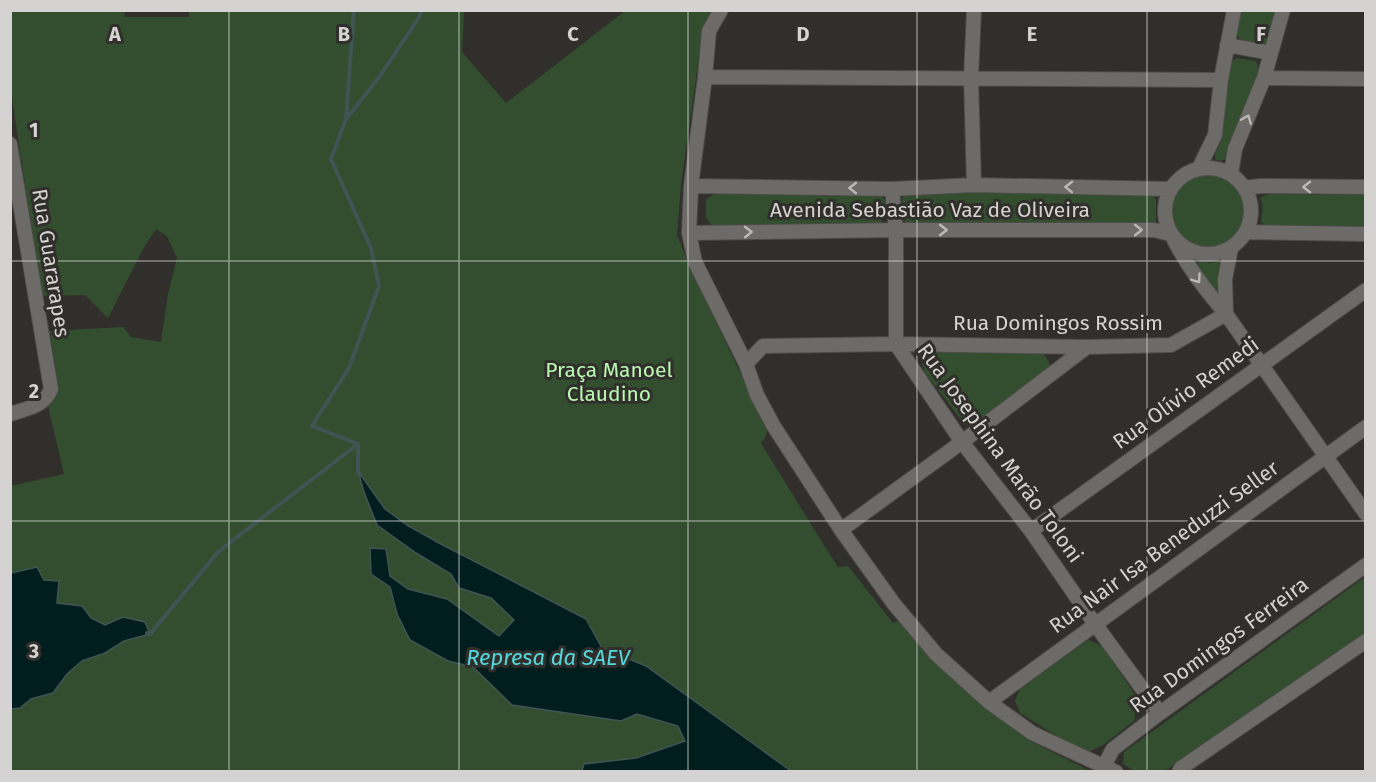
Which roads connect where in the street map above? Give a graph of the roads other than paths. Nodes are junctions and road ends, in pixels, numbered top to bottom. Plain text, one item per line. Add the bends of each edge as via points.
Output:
1 (721, 10) edge
2 (974, 10) edge
3 (1234, 10) edge
4 (1283, 10) edge
5 (1227, 45) junction
6 (1271, 53) junction
7 (705, 77) junction
8 (971, 78) junction
9 (1264, 78) junction
10 (1365, 79) edge
11 (1221, 80) junction
12 (10, 144) edge
13 (1199, 168) junction
14 (1231, 174) junction
15 (974, 185) junction
16 (691, 186) junction
17 (1365, 187) edge
18 (1245, 188) junction
19 (892, 189) junction
20 (1170, 189) junction
21 (14, 193) edge
22 (16, 218) edge
23 (896, 230) junction
24 (1246, 232) junction
25 (689, 233) junction
26 (1365, 234) edge
27 (1172, 237) junction
28 (1231, 248) junction
29 (1365, 290) edge
30 (1226, 314) junction
31 (897, 344) junction
32 (1087, 347) junction
33 (747, 364) junction
34 (1261, 365) junction
35 (10, 414) edge
36 (1365, 427) edge
37 (962, 442) junction
38 (1326, 456) junction
39 (1365, 514) edge
40 (841, 530) junction
41 (1031, 531) junction
42 (1365, 566) edge
43 (1095, 624) junction
44 (1365, 641) edge
45 (988, 702) junction
46 (1160, 713) junction
47 (1110, 769) edge
48 (1179, 771) edge

1 - 7 street via 709,31
2 - 8 street
3 - 5 street
4 - 6 street
5 - 6 street
5 - 11 street
6 - 9 street
7 - 8 street
7 - 16 street
8 - 11 street
8 - 15 street
9 - 10 street
14 -> 9 street via 1235,149
11 - 13 street via 1215,135
12 - 21 street, Rua Guararapes
13 - 14 street via 1210,167
13 - 20 street via 1187,172
14 - 18 street
15 - 19 street, Avenida Sebastião Vaz de Oliveira
20 -> 15 street, Avenida Sebastião Vaz de Oliveira
19 -> 16 street, Avenida Sebastião Vaz de Oliveira
16 - 25 street
17 -> 18 street
18 - 24 street via 1251,202
19 - 23 street, Rua Josephina Marão Toloni
20 - 27 street via 1164,204 1164,220
21 - 22 street, Rua Guararapes
22 - 35 street, Rua Guararapes via 51,389 44,401
25 -> 23 street, Avenida Sebastião Vaz de Oliveira
23 -> 27 street, Avenida Sebastião Vaz de Oliveira via 1154,230
23 - 31 street, Rua Josephina Marão Toloni
24 - 26 street
24 - 28 street
25 - 33 street via 695,262
27 - 28 street via 1186,249 1201,254
27 -> 30 street via 1185,262
28 - 30 street via 1225,279
29 - 34 street, Rua Olívio Remedi
30 - 32 street, Rua Domingos Rossim via 1171,345
30 - 34 street
31 - 32 street, Rua Domingos Rossim
31 - 33 street, Rua Domingos Rossim via 763,346
31 - 37 street, Rua Josephina Marão Toloni
32 - 37 street
33 - 40 street via 773,425
34 - 38 street
34 - 41 street, Rua Olívio Remedi
36 - 38 street, Rua Nair Isa Beneduzzi Seller
37 - 40 street
37 - 41 street, Rua Josephina Marão Toloni
38 - 39 street
38 - 43 street, Rua Nair Isa Beneduzzi Seller
40 - 45 street via 936,654
41 - 43 street, Rua Josephina Marão Toloni
42 - 46 street, Rua Domingos Ferreira
43 - 45 street, Rua Nair Isa Beneduzzi Seller
43 - 46 street, Rua Josephina Marão Toloni
44 - 48 street
45 - 47 street via 1032,733
46 - 47 street, Rua Domingos Ferreira via 1113,749

